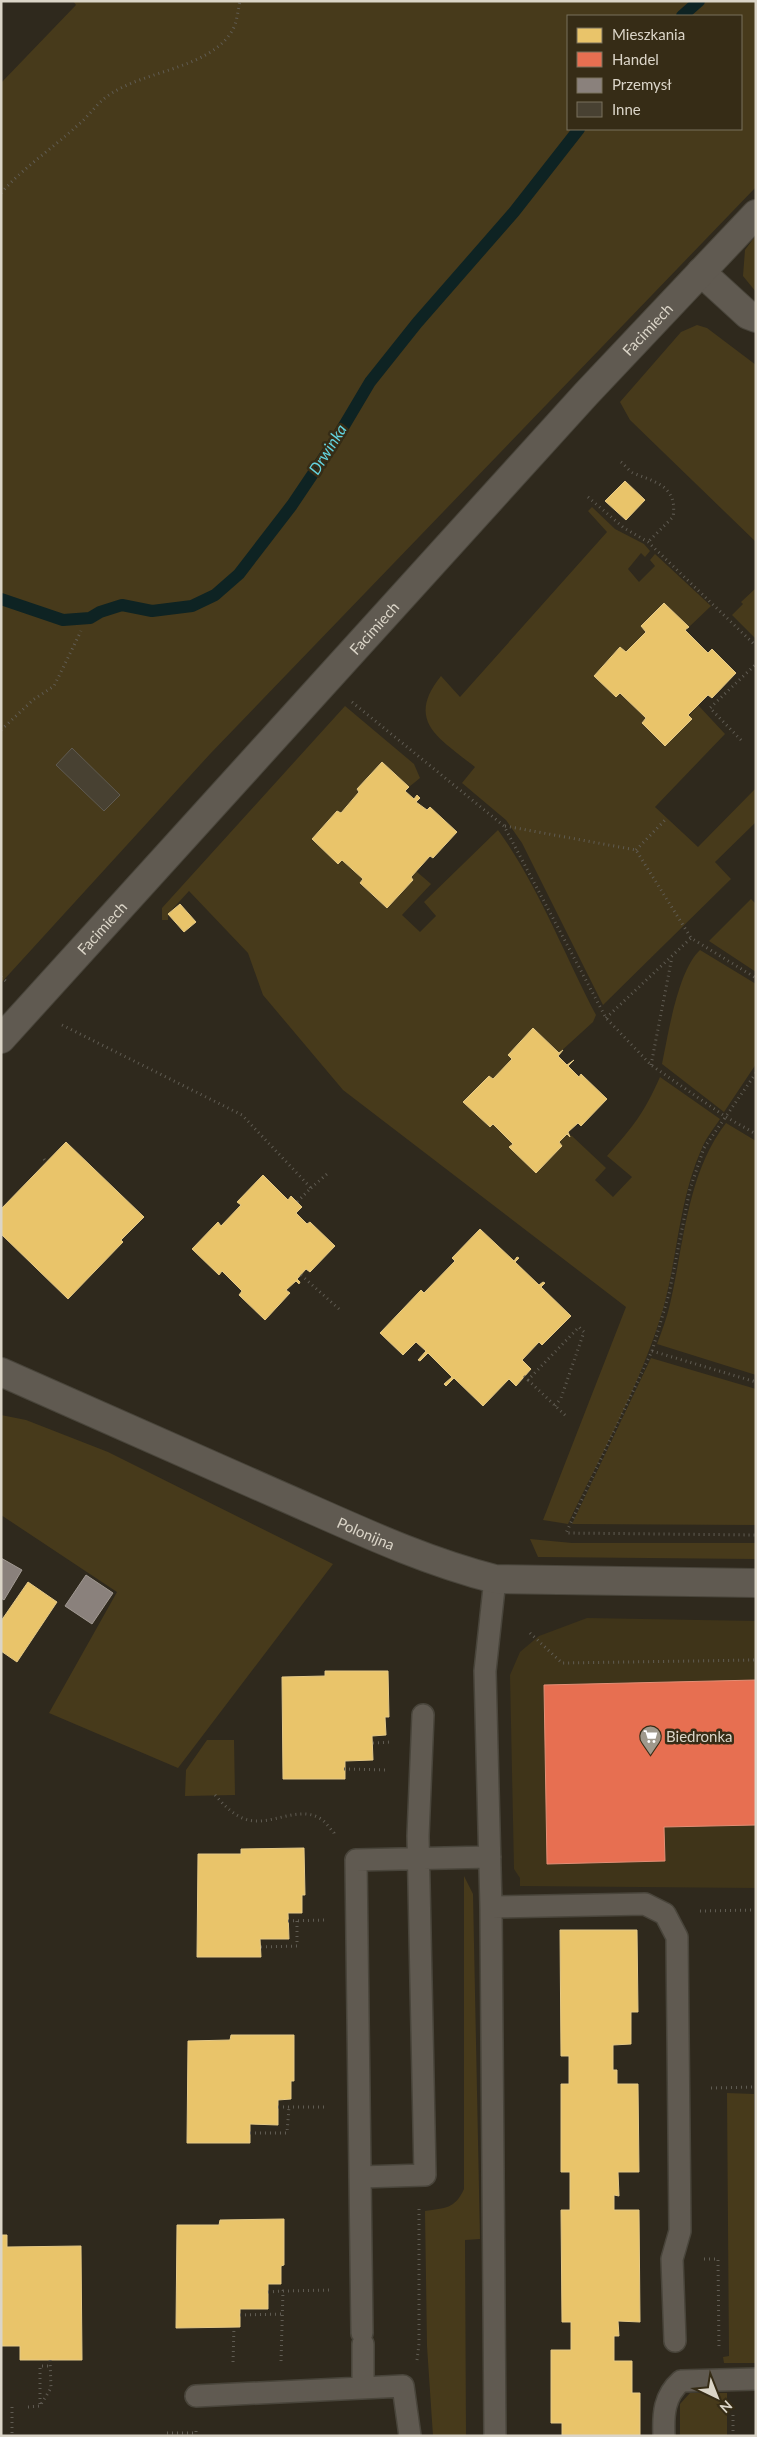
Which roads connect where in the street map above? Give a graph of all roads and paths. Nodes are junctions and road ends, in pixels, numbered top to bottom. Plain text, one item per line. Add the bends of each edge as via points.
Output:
1 (240, 1) edge
2 (1, 194) edge
3 (756, 214) edge
4 (701, 272) junction
5 (756, 318) edge
6 (621, 462) dead end
7 (588, 497) dead end
8 (648, 542) junction
9 (81, 630) dead end
10 (756, 646) edge
11 (756, 664) edge
12 (349, 700) dead end
13 (1, 730) edge
14 (741, 740) dead end
15 (668, 818) dead end
16 (504, 826) junction
17 (636, 850) junction
18 (691, 938) junction
19 (672, 956) junction
20 (756, 978) edge
21 (606, 1018) junction
22 (60, 1024) dead end
23 (1, 1039) edge
24 (651, 1065) junction
25 (756, 1073) edge
26 (726, 1117) junction
27 (756, 1134) edge
28 (327, 1174) dead end
29 (311, 1188) junction
30 (297, 1202) dead end
31 (302, 1275) dead end
32 (338, 1309) dead end
33 (652, 1351) junction
34 (1, 1372) edge
35 (524, 1376) dead end
36 (528, 1380) junction
37 (756, 1382) edge
38 (555, 1406) junction
39 (567, 1417) dead end
40 (756, 1535) edge
41 (495, 1579) junction
42 (756, 1583) edge
43 (530, 1633) dead end
44 (756, 1660) edge
45 (423, 1715) dead end
46 (397, 1742) dead end
47 (372, 1743) dead end
48 (344, 1769) dead end
49 (396, 1770) dead end
50 (215, 1795) dead end
51 (334, 1833) dead end
52 (490, 1857) junction
53 (418, 1859) junction
54 (491, 1906) junction
55 (756, 1910) edge
56 (665, 1914) junction
57 (297, 1921) dead end
58 (260, 1946) dead end
59 (727, 2087) dead end
60 (756, 2087) edge
61 (359, 2106) junction
62 (278, 2107) dead end
63 (289, 2107) junction
64 (250, 2134) dead end
65 (361, 2177) junction
66 (418, 2202) dead end
67 (314, 2290) dead end
68 (282, 2291) junction
69 (268, 2292) dead end
70 (717, 2303) dead end
71 (282, 2314) junction
72 (240, 2315) dead end
73 (675, 2341) dead end
74 (419, 2344) dead end
75 (720, 2356) dead end
76 (50, 2360) dead end
77 (50, 2366) junction
78 (281, 2366) dead end
79 (756, 2379) edge
80 (363, 2388) junction
81 (196, 2396) dead end
82 (40, 2406) junction
83 (12, 2407) dead end
84 (28, 2407) dead end
85 (12, 2436) edge
86 (410, 2436) edge
87 (495, 2436) edge
88 (664, 2436) edge

1 - 2 path via 233,30 213,52 150,75 108,95 62,139 18,174
3 - 4 street, Facimiech
4 - 5 street via 748,315
4 - 23 street, Facimiech via 572,409
6 - 8 path via 632,472 658,483 673,501 673,517
7 - 8 path via 624,528
8 - 10 path
9 - 13 path via 54,686 33,700
11 - 14 path via 710,708
12 - 16 path
15 - 17 path
16 - 17 path
16 - 21 path
17 - 18 path
18 - 19 path
18 - 20 path
19 - 21 path
19 - 24 path
21 - 24 path
22 - 29 path via 242,1115
24 - 26 path
25 - 26 path
26 - 27 path
26 - 33 path via 704,1148 690,1189 670,1294
28 - 29 path
29 - 30 path
31 - 32 path
33 - 37 path
33 - 40 path via 566,1533
34 - 41 street, Polonijna via 412,1553 464,1572
35 - 36 path
36 - 38 path
36 - 38 path via 579,1327 584,1332 561,1398
38 - 39 path
41 - 42 street, Polonijna
41 - 52 lane via 485,1671
43 - 44 path via 562,1663
45 - 53 lane
46 - 47 path
48 - 49 path
50 - 51 path via 235,1814 247,1820 310,1815 321,1819
52 - 53 lane
52 - 54 lane
53 - 61 lane via 356,1860
53 - 65 lane via 425,2175
54 - 56 lane via 645,1904
54 - 87 lane
55 - 56 path
56 - 73 lane via 677,1937 680,2231 672,2258
57 - 58 path via 297,1946
59 - 60 path
61 - 63 path
61 - 65 lane
62 - 63 path
63 - 64 path via 287,2133
65 - 80 lane
66 - 74 path
67 - 68 path
68 - 69 path
68 - 71 path
70 - 75 path
71 - 72 path
71 - 78 path
76 - 77 path
77 - 82 path via 52,2388
77 - 82 path via 40,2366
79 - 88 lane via 681,2381 672,2389 663,2412
80 - 81 lane
80 - 86 lane via 403,2386
82 - 84 path
83 - 85 path

